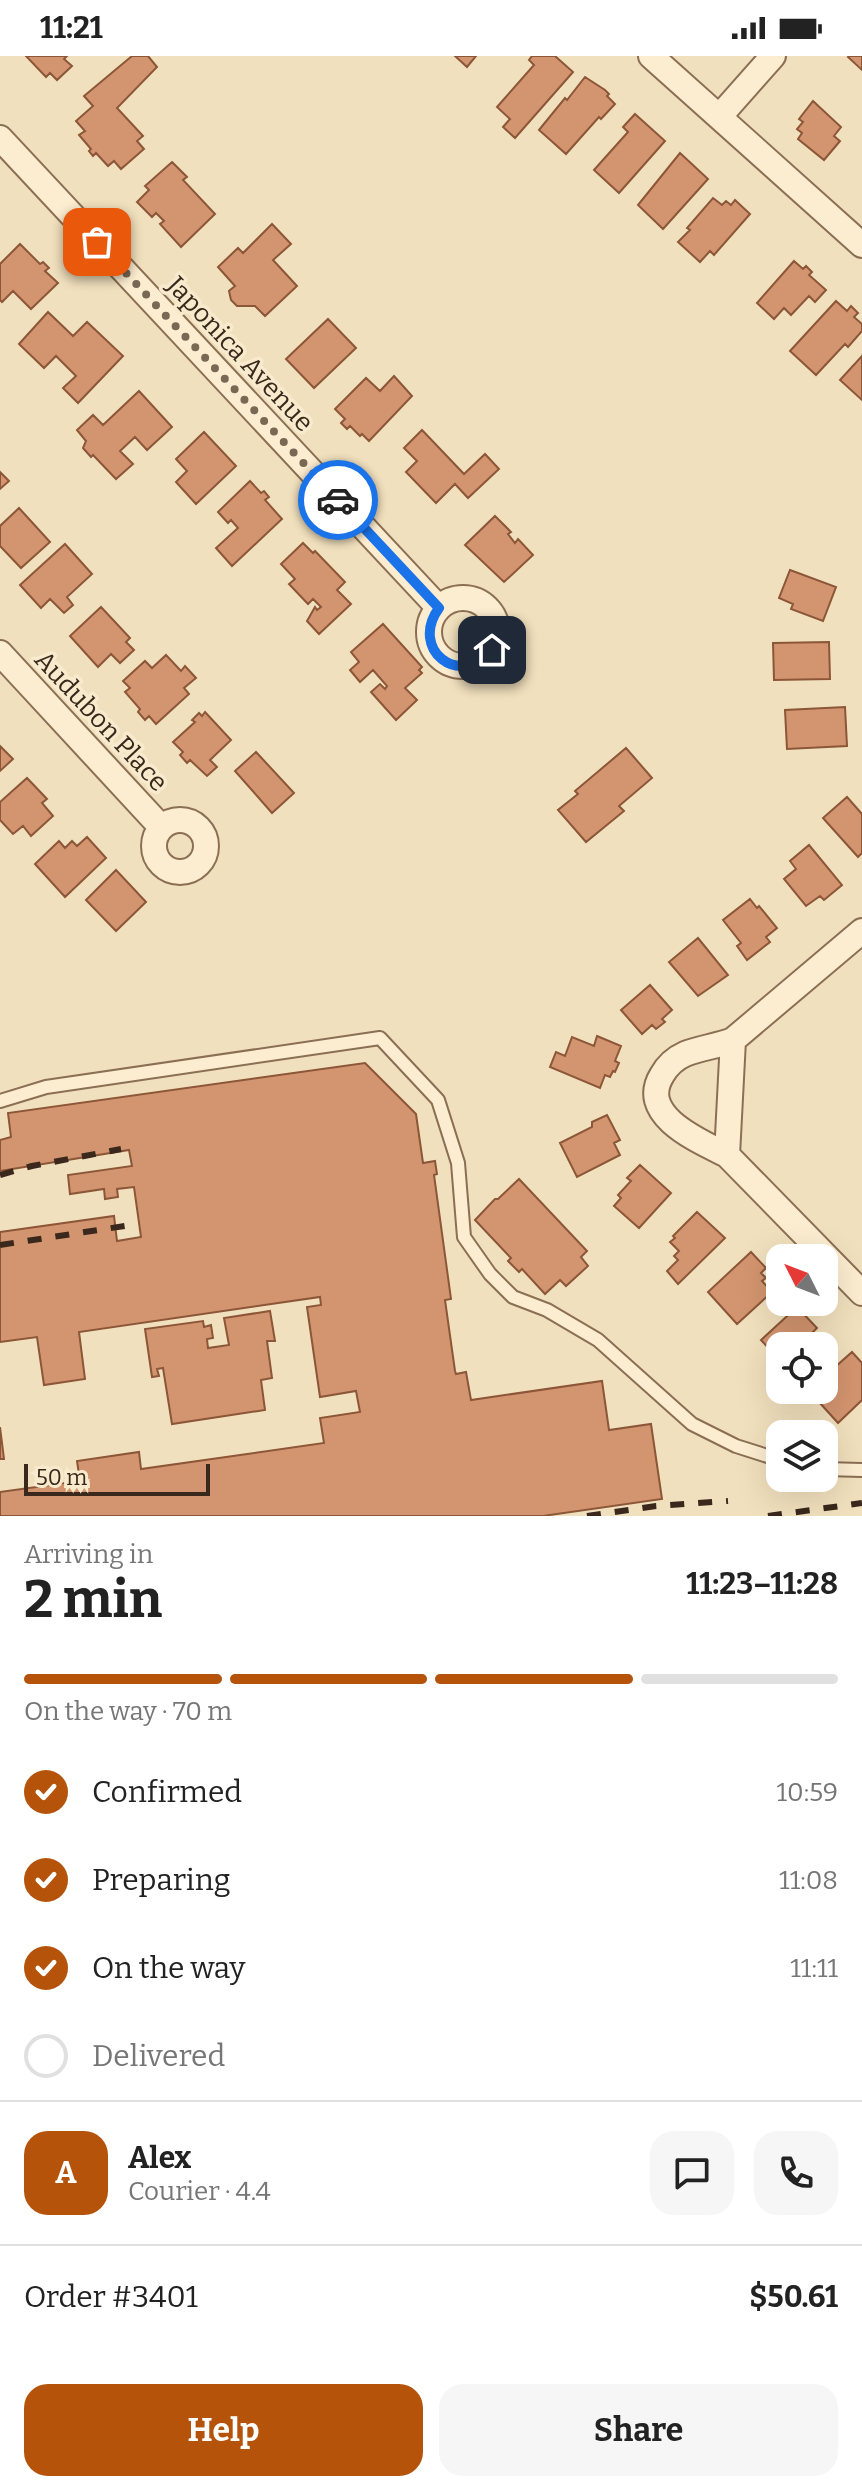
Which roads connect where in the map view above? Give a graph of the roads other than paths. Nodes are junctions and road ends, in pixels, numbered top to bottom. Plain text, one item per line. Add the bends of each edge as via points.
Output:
1 (651, 56) edge
2 (773, 56) edge
3 (719, 117) junction
4 (0, 138) edge
5 (862, 245) edge
6 (439, 608) dead end
7 (0, 653) edge
8 (161, 827) dead end
9 (862, 931) edge
10 (733, 1040) junction
11 (0, 1101) edge
12 (727, 1155) junction
13 (862, 1293) edge
14 (766, 1456) edge
15 (838, 1469) edge
16 (862, 1470) edge

1 - 3 street
2 - 3 street
3 - 5 street
4 - 6 street, Japonica Avenue
7 - 8 street, Audubon Place
9 - 10 street
10 - 12 street
10 - 12 street via 685,1054 667,1066 656,1084 657,1102 667,1119
11 - 14 lane via 46,1087 380,1038 438,1100 458,1163 464,1237 490,1274 513,1297 598,1340 692,1424
12 - 13 street
15 - 16 lane

